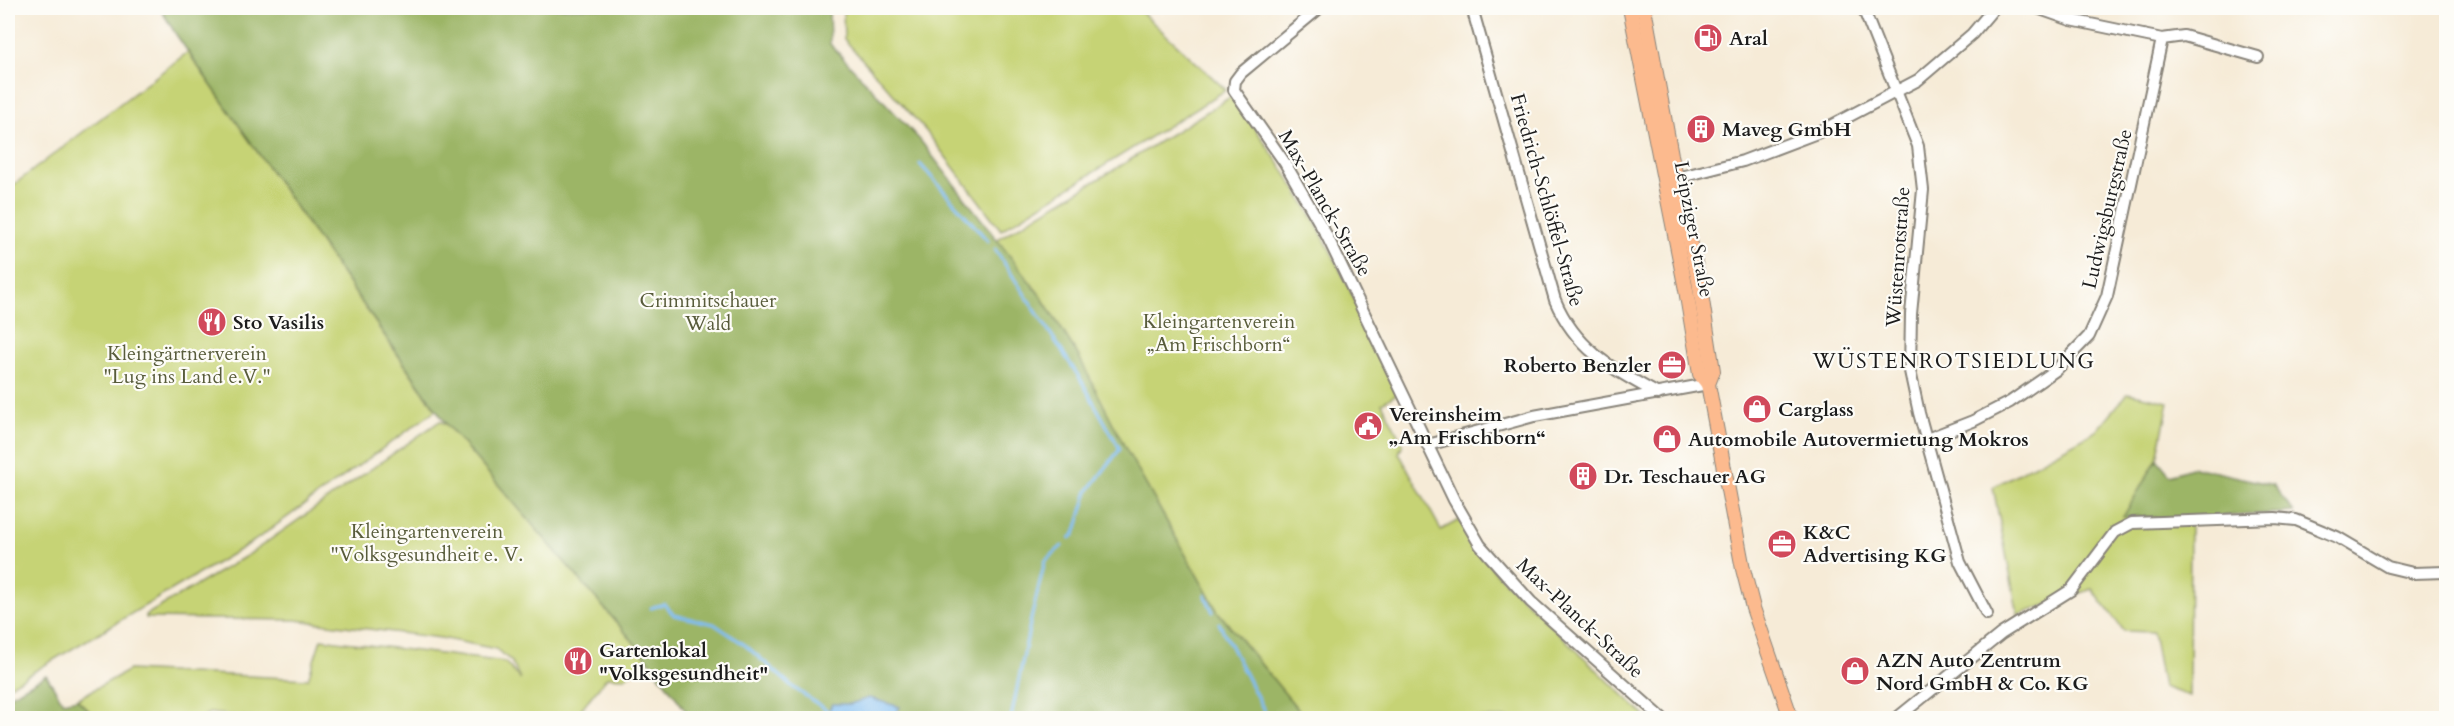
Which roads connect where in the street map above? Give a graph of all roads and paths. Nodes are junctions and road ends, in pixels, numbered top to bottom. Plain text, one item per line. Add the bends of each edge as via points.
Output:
1 (1472, 8) edge
2 (1630, 8) edge
3 (1644, 8) edge
4 (1863, 8) edge
5 (1994, 8) edge
6 (2037, 8) edge
7 (1317, 10) dead end
8 (2162, 39) junction
9 (2258, 57) dead end
10 (1895, 92) junction
11 (1670, 180) junction
12 (1708, 384) junction
13 (1658, 394) junction
14 (1927, 439) junction
15 (1428, 445) junction
16 (2446, 572) edge
17 (1987, 614) dead end
18 (1662, 718) edge
19 (1791, 718) edge
20 (1897, 718) edge

1 - 13 street, Friedrich-Schlöffel-Straße via 1564,320 1595,355
2 - 11 main road, Leipziger Straße
3 - 11 main road, Leipziger Straße
4 - 10 street, Wüstenrotstraße
5 - 10 street via 1972,34 1918,80
6 - 8 street via 2071,20
7 - 15 street, Max-Planck-Straße via 1241,72 1234,81 1234,90 1285,163 1327,236
8 - 9 street via 2184,36
8 - 14 street, Ludwigsburgstraße via 2107,297 2089,336 2056,370 2026,392 1972,421
10 - 11 street via 1817,133 1743,161
10 - 14 street, Wüstenrotstraße via 1918,146 1923,190 1911,314 1910,371
11 - 12 main road, Leipziger Straße via 1700,374
12 - 13 street
12 - 19 main road, Leipziger Straße via 1743,569
13 - 15 street via 1534,416
14 - 17 street, Wüstenrotstraße via 1960,562
15 - 18 street, Max-Planck-Straße via 1479,545 1531,602
16 - 20 street via 2413,573 2388,567 2337,537 2296,520 2132,523 2115,532 2071,590 2001,634

